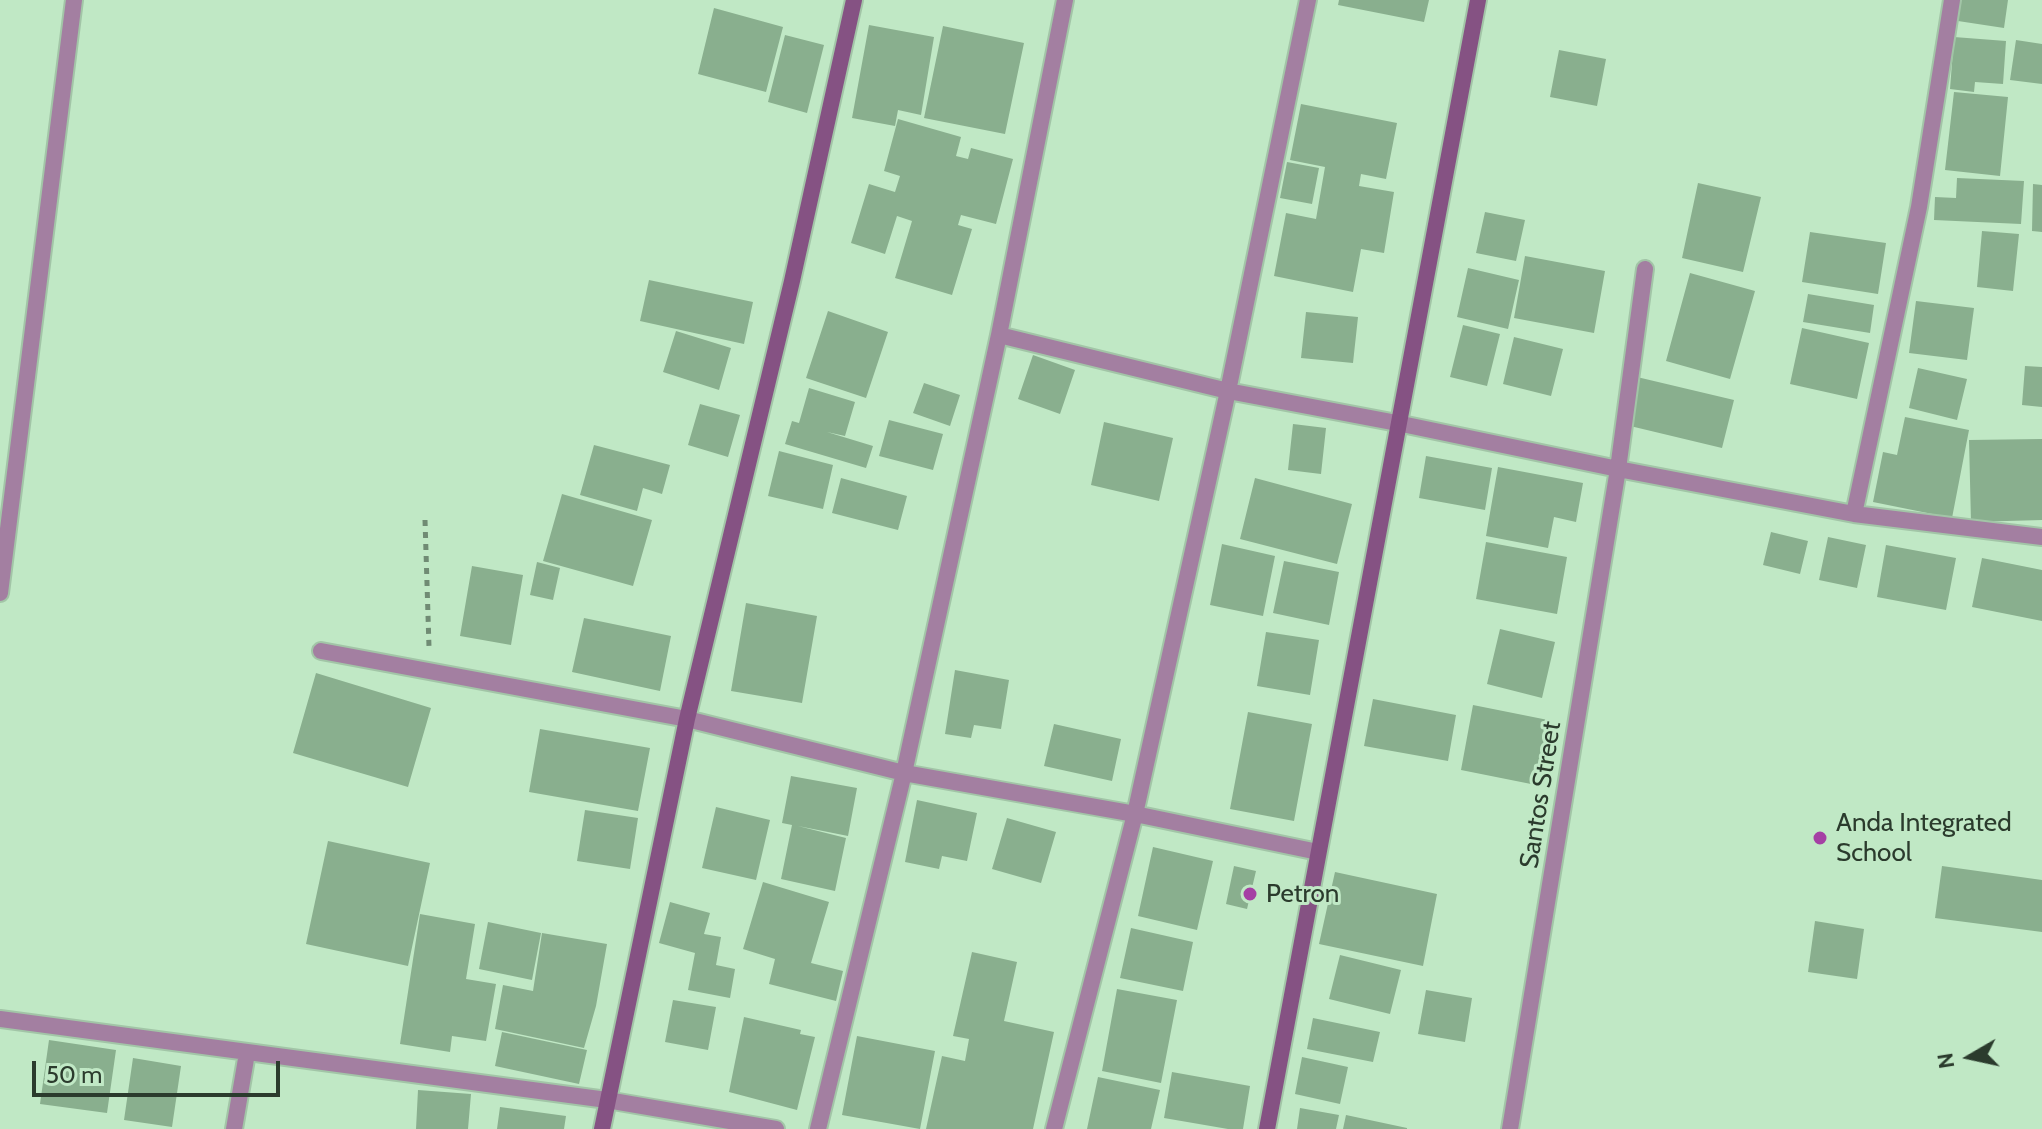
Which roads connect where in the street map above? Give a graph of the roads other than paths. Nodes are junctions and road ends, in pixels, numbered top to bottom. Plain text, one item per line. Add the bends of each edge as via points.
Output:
1 (74, 0) edge
2 (854, 0) edge
3 (1065, 0) edge
4 (1308, 0) edge
5 (1478, 0) edge
6 (1952, 0) edge
7 (1645, 269) dead end
8 (999, 335) junction
9 (1228, 391) junction
10 (1397, 423) junction
11 (1618, 469) junction
12 (1854, 514) junction
13 (2042, 537) edge
14 (0, 593) edge
15 (321, 651) dead end
16 (687, 719) junction
17 (904, 773) junction
18 (1135, 814) junction
19 (1318, 852) junction
20 (0, 1019) edge
21 (247, 1053) junction
22 (607, 1100) junction
23 (234, 1129) edge
24 (602, 1129) edge
25 (776, 1129) edge
26 (818, 1129) edge
27 (1054, 1129) edge
28 (1267, 1129) edge
29 (1510, 1129) edge

1 - 14 street
2 - 16 street
3 - 8 street
4 - 9 street
5 - 10 street
6 - 12 street via 1919,207
7 - 11 street, Santos Street
8 - 9 street
8 - 17 street
9 - 10 street
9 - 18 street
10 - 11 street
10 - 19 street
11 - 12 street
11 - 29 street, Santos Street
12 - 13 street
15 - 16 street
16 - 17 street
16 - 22 street
17 - 18 street
17 - 26 street
18 - 19 street
18 - 27 street
19 - 28 street
20 - 21 street
21 - 22 street
21 - 23 street
22 - 24 street
22 - 25 street

